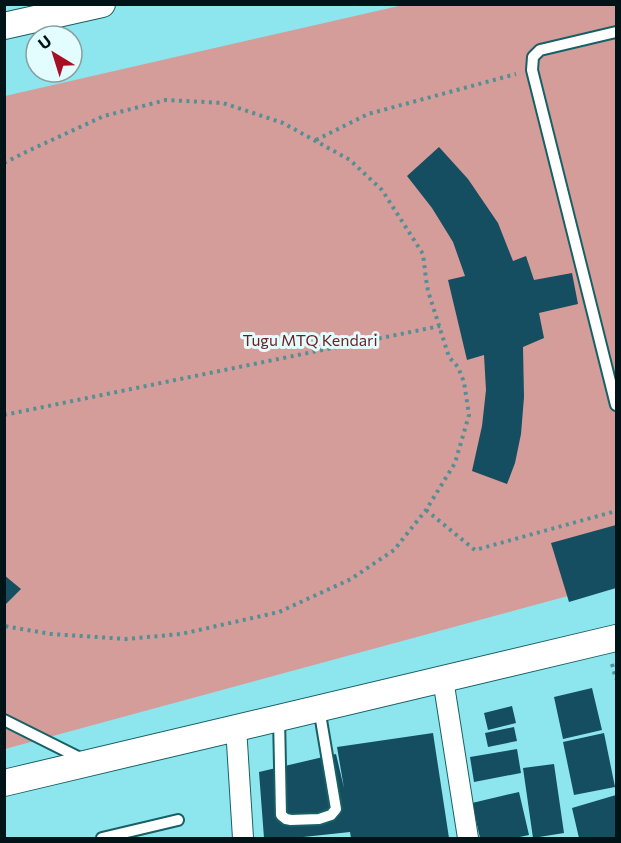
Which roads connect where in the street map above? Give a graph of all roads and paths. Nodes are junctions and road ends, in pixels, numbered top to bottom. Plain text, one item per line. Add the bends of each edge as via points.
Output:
1 (102, 4) edge
2 (40, 11) edge
3 (4, 26) edge
4 (616, 32) edge
5 (532, 70) junction
6 (315, 141) junction
7 (4, 163) edge
8 (440, 326) junction
9 (616, 405) edge
10 (4, 415) edge
11 (426, 510) junction
12 (616, 511) edge
13 (4, 626) edge
14 (616, 638) edge
15 (443, 679) junction
16 (319, 708) junction
17 (279, 717) junction
18 (4, 720) edge
19 (236, 727) junction
20 (88, 763) junction
21 (4, 783) edge
22 (178, 820) dead end
23 (102, 838) edge
24 (243, 838) edge
25 (468, 838) edge

1 - 2 street
2 - 3 street
4 - 5 lane via 540,50 533,57
5 - 6 path via 368,114
5 - 9 lane
6 - 7 path via 283,123 223,103 166,100 104,116
6 - 8 path via 350,160 382,190 423,254 428,291
8 - 10 path
8 - 11 path via 449,357 464,382 469,415 455,463
11 - 12 path via 475,550
11 - 13 path via 394,550 351,579 279,612 181,634 126,639
14 - 15 street
15 - 16 street
15 - 25 street
16 - 17 street
16 - 17 lane via 336,809 319,819 291,820 281,815
17 - 19 street
18 - 20 lane
19 - 20 street
19 - 24 street
20 - 21 street
22 - 23 lane

